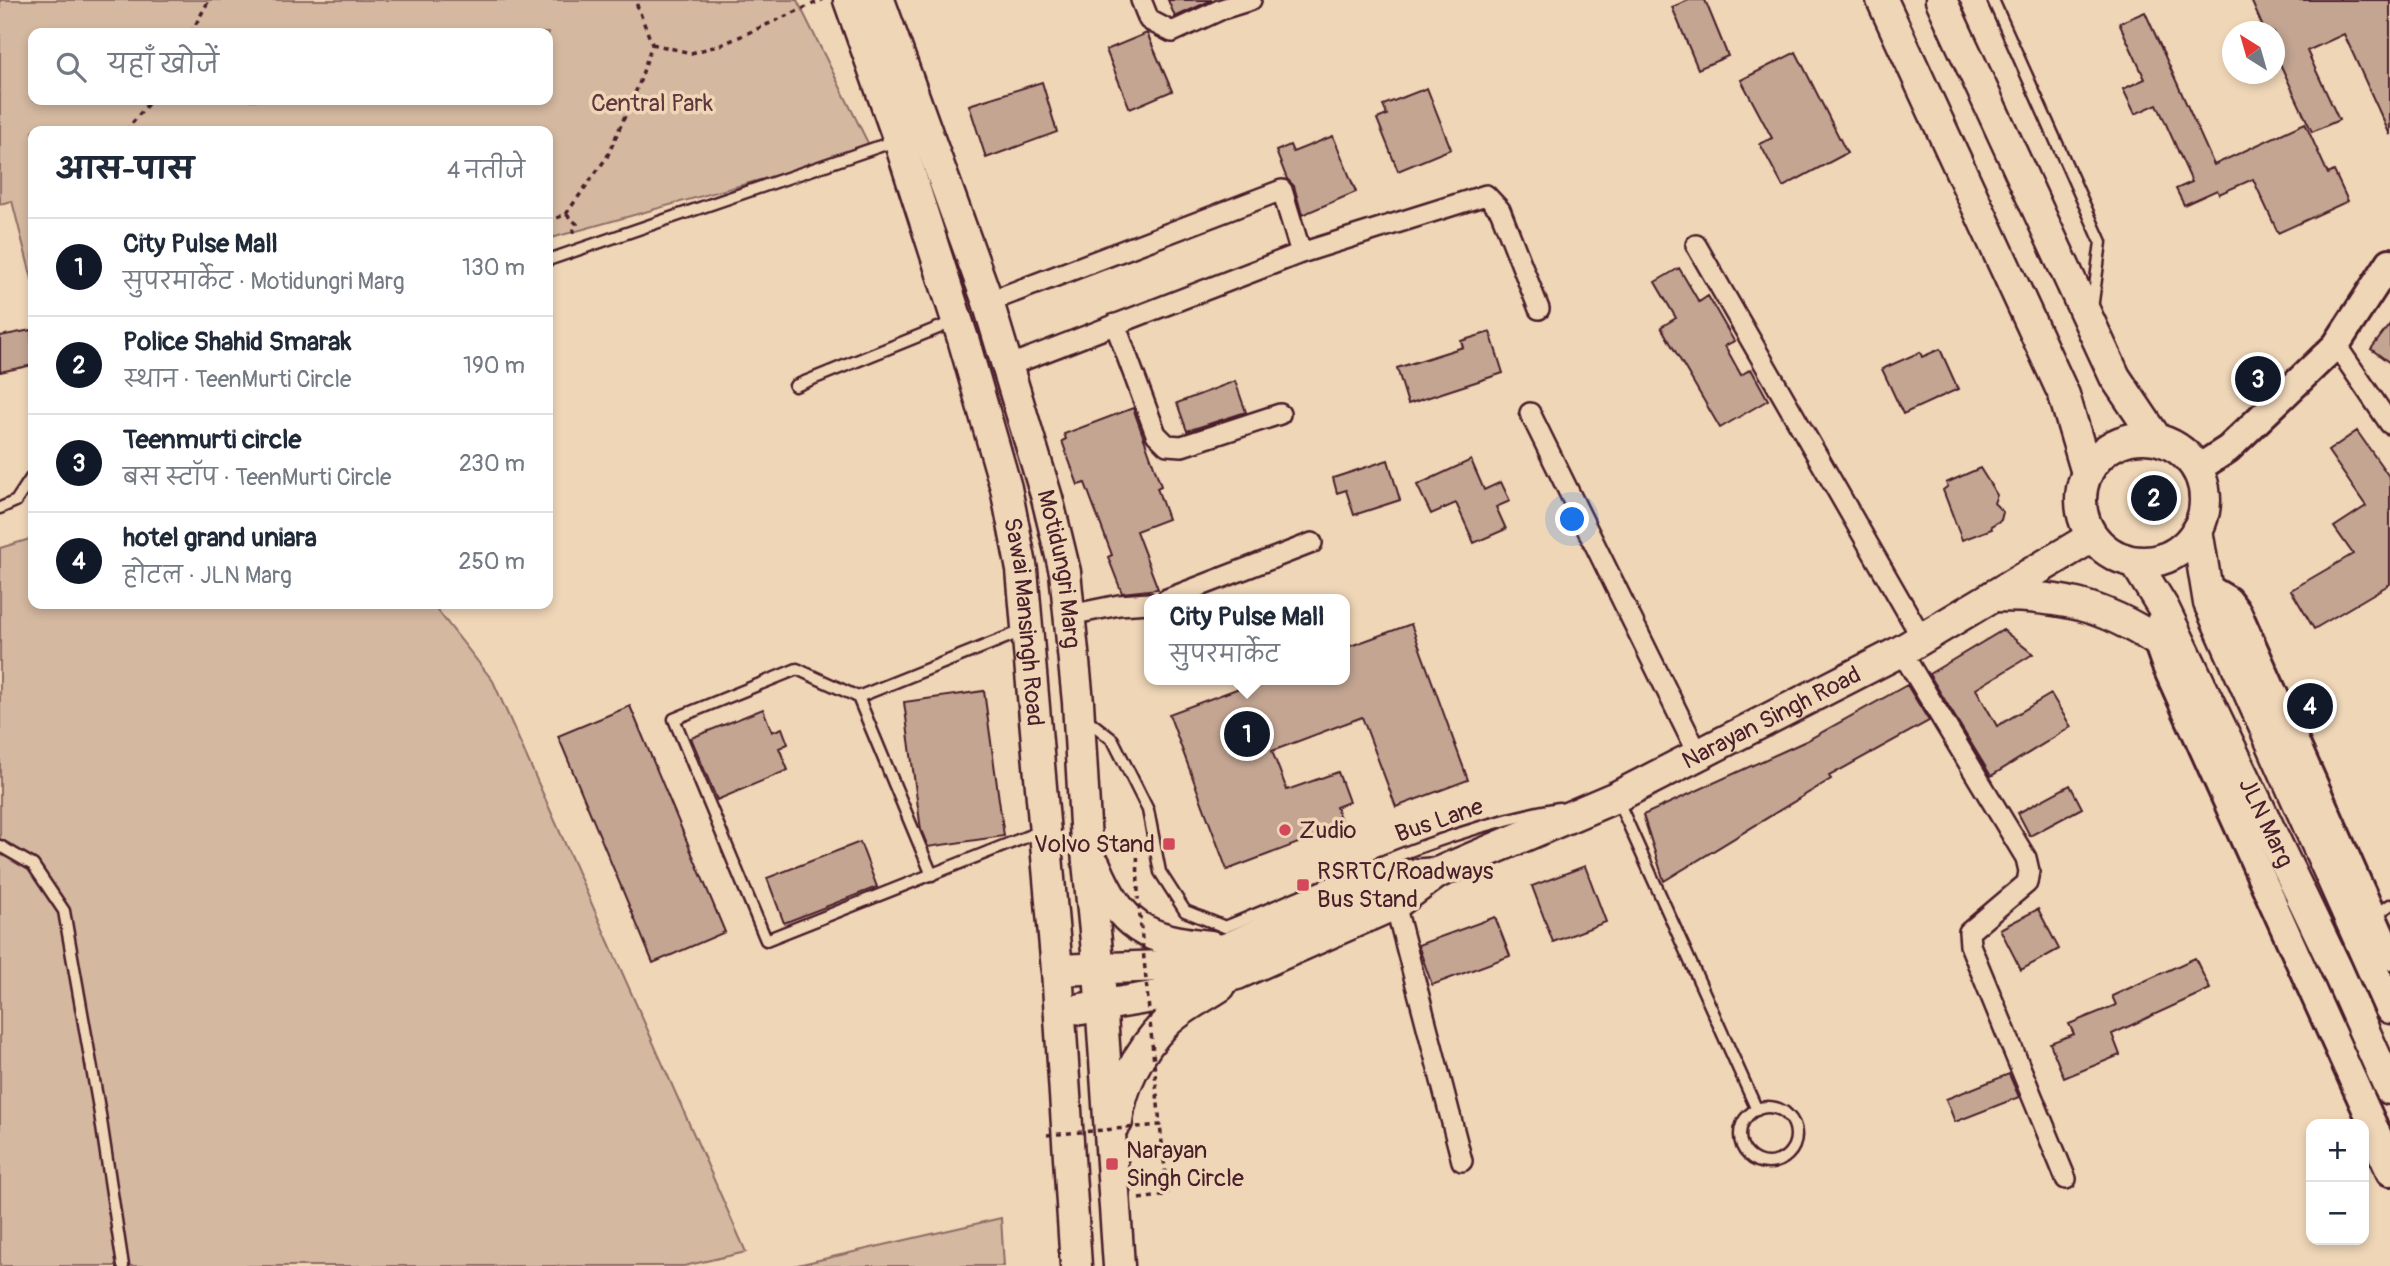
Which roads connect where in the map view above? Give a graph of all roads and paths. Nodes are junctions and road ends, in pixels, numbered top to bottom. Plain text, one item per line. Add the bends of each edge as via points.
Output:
1 (209, 0) edge
2 (635, 0) edge
3 (822, 0) edge
4 (849, 0) edge
5 (879, 0) edge
6 (1141, 0) edge
7 (1251, 0) edge
8 (1882, 0) edge
9 (1941, 0) edge
10 (1993, 0) edge
11 (194, 28) edge
12 (652, 44) junction
13 (147, 105) edge
14 (130, 126) edge
15 (899, 140) junction
16 (566, 214) junction
17 (553, 220) edge
18 (1696, 245) dead end
19 (1301, 253) junction
20 (562, 256) junction
21 (553, 259) edge
22 (2390, 262) edge
23 (988, 302) junction
24 (1539, 309) dead end
25 (957, 321) junction
26 (2090, 323) junction
27 (1115, 324) junction
28 (2336, 345) junction
29 (1008, 366) junction
30 (795, 386) dead end
31 (1280, 414) dead end
32 (1530, 414) dead end
33 (2390, 424) edge
34 (2156, 438) junction
35 (2197, 470) junction
36 (2087, 473) junction
37 (28, 483) edge
38 (0, 508) edge
39 (2197, 530) junction
40 (2092, 537) junction
41 (1312, 544) dead end
42 (2135, 562) junction
43 (1182, 594) edge
44 (1993, 596) junction
45 (1144, 603) edge
46 (2164, 610) junction
47 (1070, 615) junction
48 (1027, 629) junction
49 (2157, 641) junction
50 (1911, 645) junction
51 (858, 697) junction
52 (1079, 713) junction
53 (1698, 754) junction
54 (1616, 797) junction
55 (1045, 830) junction
56 (1086, 842) junction
57 (1135, 842) dead end
58 (0, 846) edge
59 (1437, 873) junction
60 (932, 875) junction
61 (1395, 904) junction
62 (2372, 917) edge
63 (2390, 956) edge
64 (1233, 961) junction
65 (1056, 970) junction
66 (1099, 971) junction
67 (1101, 1007) junction
68 (2390, 1008) edge
69 (1060, 1011) junction
70 (2390, 1089) edge
71 (1757, 1110) junction
72 (1160, 1125) junction
73 (1047, 1135) dead end
74 (1462, 1161) dead end
75 (1112, 1164) junction
76 (2390, 1172) edge
77 (2066, 1180) dead end
78 (1115, 1203) junction
79 (123, 1266) edge
80 (1076, 1266) edge
81 (1119, 1266) edge

1 - 11 path
2 - 12 path
3 - 12 path via 691,53
4 - 15 main road, Sawai Mansingh Road
5 - 23 main road, Motidungri Marg
6 - 7 street via 1149,20 1172,32
8 - 36 main road via 2064,395
9 - 26 main road
10 - 26 lane via 2101,242
12 - 16 path via 607,157
13 - 14 path
15 - 20 lane
15 - 25 main road, Sawai Mansingh Road
16 - 17 path
16 - 20 path via 577,224
18 - 50 street
19 - 23 street via 1282,190
19 - 24 street via 1486,195 1500,210
19 - 27 street
20 - 21 lane
22 - 28 street
23 - 29 main road, Motidungri Marg
25 - 30 lane
25 - 48 main road, Sawai Mansingh Road via 1006,488 1022,570
26 - 34 main road via 2115,377
27 - 29 street
27 - 31 street via 1156,434 1167,445 1182,446
28 - 33 street
28 - 35 street via 2236,441
29 - 47 main road, Motidungri Marg via 1053,523
32 - 53 street
34 - 35 main road via 2176,446 2193,460
34 - 36 main road via 2115,444 2096,458
35 - 39 main road via 2204,481 2206,506
36 - 40 main road via 2082,515
37 - 38 lane via 16,501
39 - 42 main road via 2172,555
39 - 62 main road, JLN Marg via 2209,603
40 - 42 main road via 2109,552
40 - 44 main road, Narayan Singh Road
41 - 43 street
42 - 46 main road, JLN Marg
44 - 49 main road via 2043,596 2090,605 2123,618
44 - 50 main road, Narayan Singh Road
45 - 47 street
46 - 49 street
46 - 70 main road, JLN Marg
47 - 52 main road, Motidungri Marg
48 - 51 lane
48 - 55 main road, Sawai Mansingh Road
49 - 76 street via 2256,872 2379,1138
50 - 53 main road, Narayan Singh Road
50 - 77 street via 2026,858 2027,883 1969,932 1969,945
51 - 60 lane
51 - 60 lane via 797,669 674,719 765,940
52 - 54 lane, Bus Lane via 1113,740 1148,810 1160,873 1185,912 1225,927 1472,829
52 - 56 main road, Motidungri Marg
53 - 54 main road, Narayan Singh Road
54 - 59 main road, Narayan Singh Road
54 - 71 lane
55 - 60 lane
55 - 65 main road, Sawai Mansingh Road
56 - 64 main road via 1106,892 1128,921 1169,942
56 - 66 main road, Motidungri Marg
57 - 72 path, bridge
58 - 79 lane via 33,865 64,911
59 - 61 main road
59 - 64 main road via 1387,877
61 - 64 main road
61 - 74 street
62 - 63 street
62 - 68 main road, JLN Marg
64 - 66 main road
64 - 67 main road via 1158,996
64 - 75 main road via 1165,1024 1132,1071 1119,1103
65 - 66 main road
65 - 69 main road, Sawai Mansingh Road
66 - 67 main road, Motidungri Marg
67 - 69 main road
67 - 75 main road, Motidungri Marg
69 - 80 main road, Sawai Mansingh Road
71 - 71 lane via 1740,1129 1742,1147 1762,1163 1779,1161 1787,1156 1795,1138 1791,1120 1776,1109
72 - 73 path, bridge
72 - 78 path via 1168,1195
75 - 78 main road
78 - 81 main road

